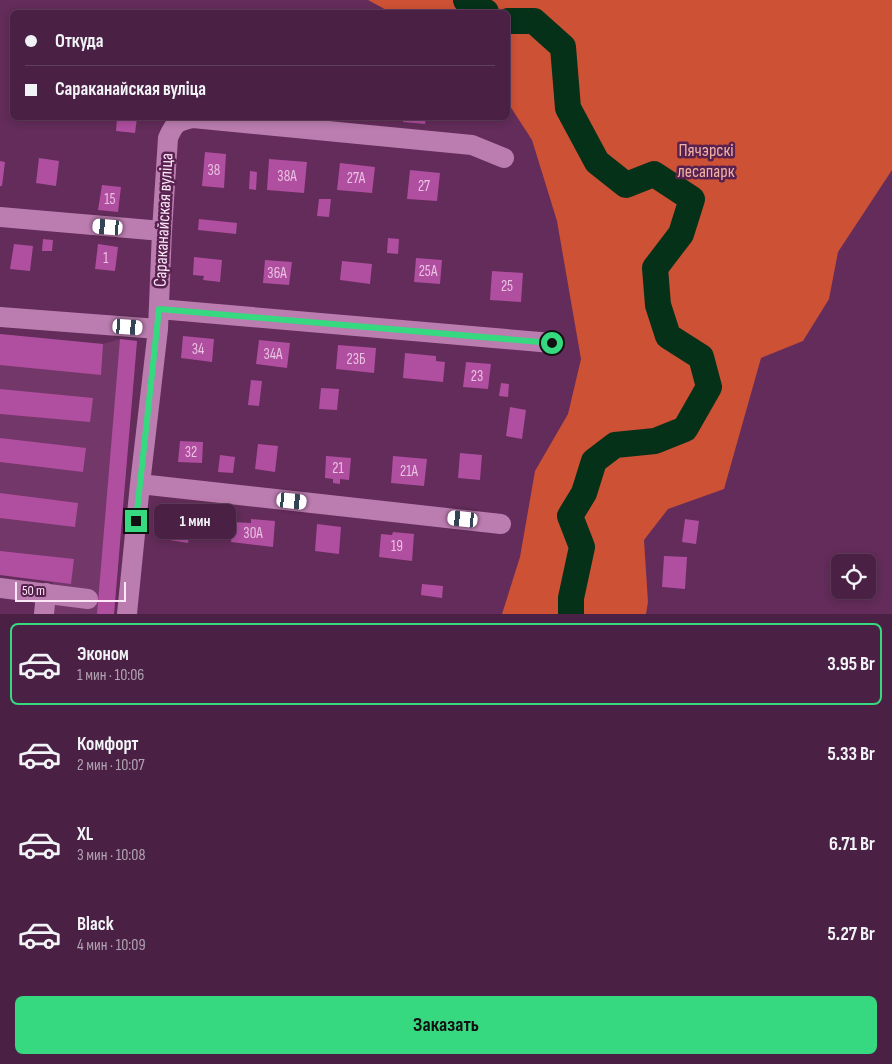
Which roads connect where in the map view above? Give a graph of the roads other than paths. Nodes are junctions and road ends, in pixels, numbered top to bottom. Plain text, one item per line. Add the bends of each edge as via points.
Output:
1 (185, 120) edge
2 (215, 120) edge
3 (504, 158) dead end
4 (0, 217) edge
5 (162, 232) junction
6 (159, 309) junction
7 (0, 317) edge
8 (158, 329) junction
9 (552, 343) dead end
10 (140, 484) junction
11 (501, 524) dead end
12 (0, 588) edge
13 (46, 593) junction
14 (88, 600) dead end
15 (44, 614) edge
16 (127, 614) edge

1 - 5 street, Сараканайская вуліца via 174,126 168,138
2 - 3 street, Сараканайская вуліца via 472,145
4 - 5 street
5 - 6 street, Сараканайская вуліца
6 - 8 street, Сараканайская вуліца
6 - 9 street
7 - 8 street
8 - 10 street, Сараканайская вуліца
10 - 11 street
10 - 16 street, Сараканайская вуліца
12 - 13 street
13 - 14 street
13 - 15 street

